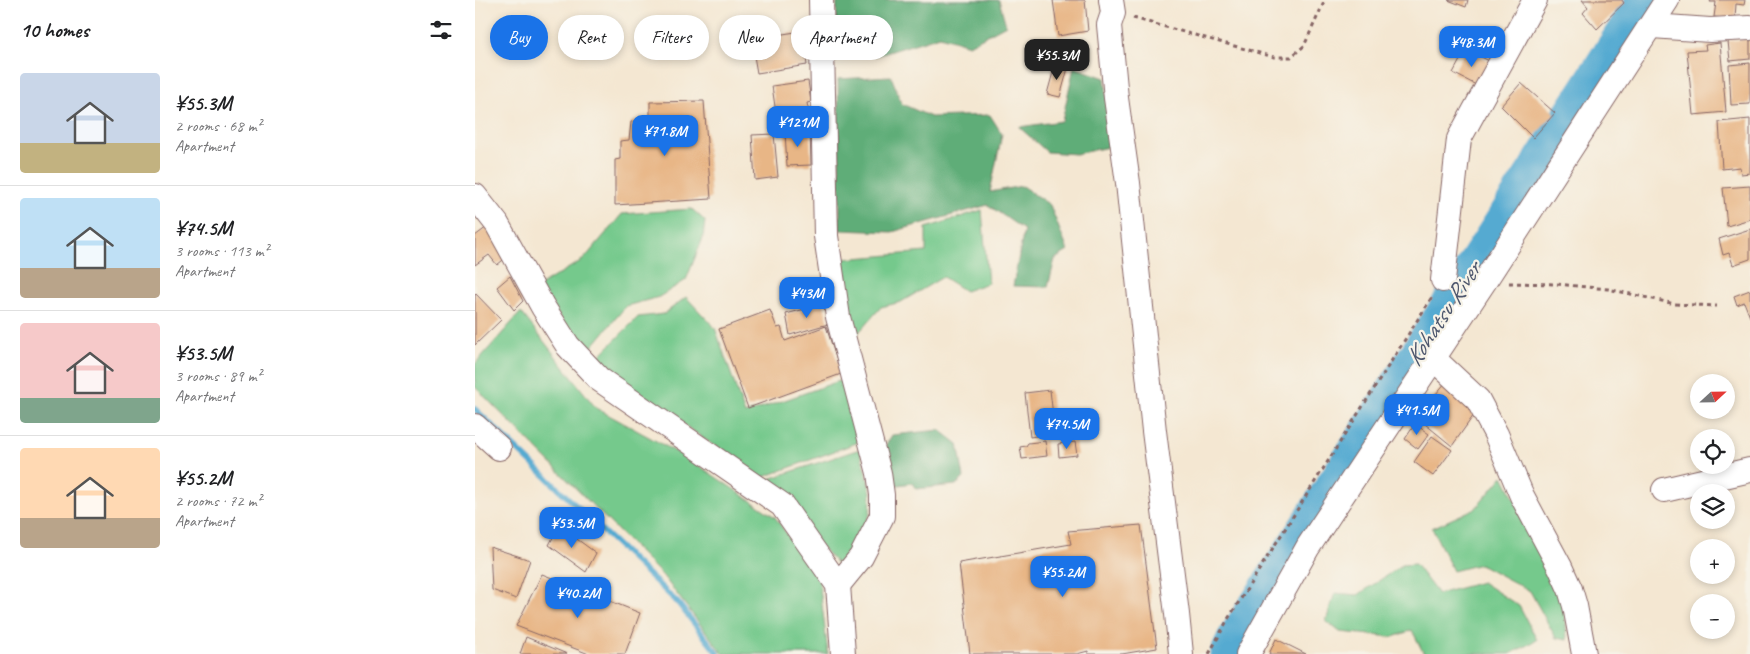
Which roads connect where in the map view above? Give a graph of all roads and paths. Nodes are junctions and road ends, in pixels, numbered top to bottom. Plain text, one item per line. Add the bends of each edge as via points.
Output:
1 (821, 0) edge
2 (1325, 0) edge
3 (1535, 0) edge
4 (1667, 0) edge
5 (1112, 6) edge
6 (1652, 26) junction
7 (1750, 28) edge
8 (475, 196) edge
9 (1486, 279) junction
10 (1443, 280) joint
11 (1717, 306) dead end
12 (1434, 359) junction
13 (475, 426) edge
14 (499, 448) dead end
15 (1750, 470) edge
16 (1664, 490) dead end
17 (838, 585) junction
18 (843, 654) edge
19 (1181, 654) edge
20 (1209, 654) edge
21 (1248, 654) edge
22 (1584, 654) edge

1 - 17 street via 826,236 838,317 879,472 882,495 882,516 861,557
2 - 5 path via 1305,46 1291,57 1274,57
3 - 10 street via 1459,139
4 - 6 street
5 - 19 street via 1109,25 1116,98
6 - 7 street via 1710,30
6 - 9 street
8 - 17 street via 497,224 543,307 580,359 599,379 782,505
9 - 11 path via 1499,283 1608,289 1675,304
9 - 12 street
10 - 20 path
12 - 21 street via 1308,547
12 - 22 street via 1478,400 1496,434 1522,496 1570,589
13 - 14 street
15 - 16 street
17 - 18 street

